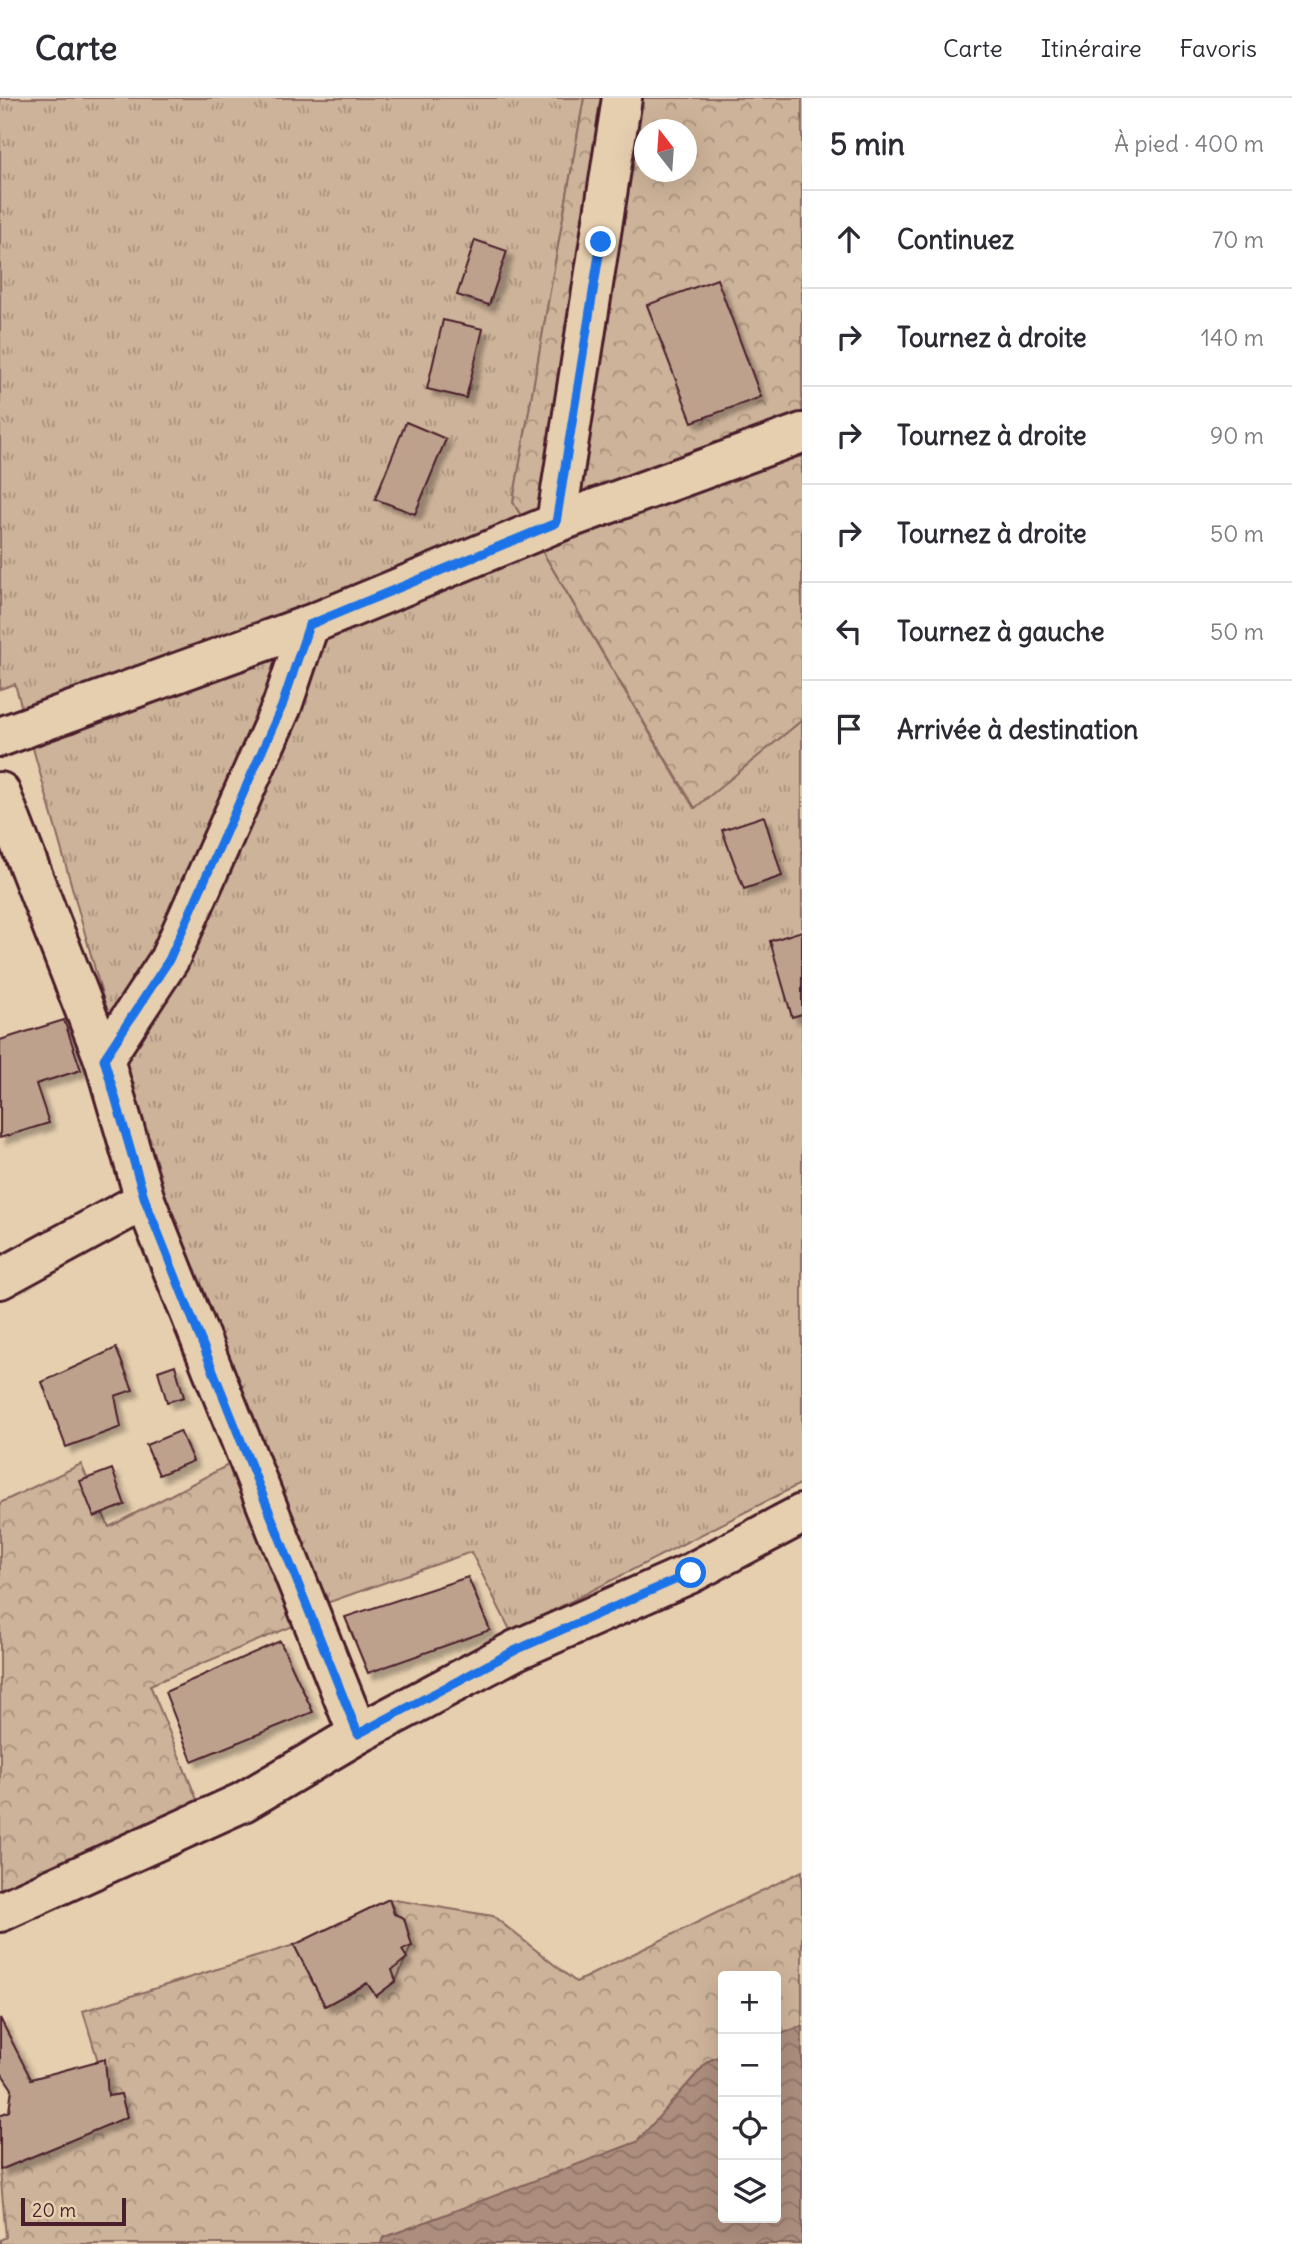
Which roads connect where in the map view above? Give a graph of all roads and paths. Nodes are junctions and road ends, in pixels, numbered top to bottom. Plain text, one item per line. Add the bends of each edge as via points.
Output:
1 (622, 98) edge
2 (802, 433) edge
3 (556, 523) junction
4 (309, 625) junction
5 (0, 737) edge
6 (0, 792) edge
7 (104, 1059) junction
8 (145, 1200) junction
9 (0, 1279) edge
10 (802, 1514) edge
11 (358, 1734) junction
12 (0, 1912) edge

1 - 3 street
2 - 3 street
3 - 4 street
4 - 5 street
4 - 7 street via 282,706 169,960
6 - 7 street
7 - 8 street
8 - 9 street
8 - 11 street
10 - 11 street via 691,1573 516,1650
11 - 12 street via 243,1802

